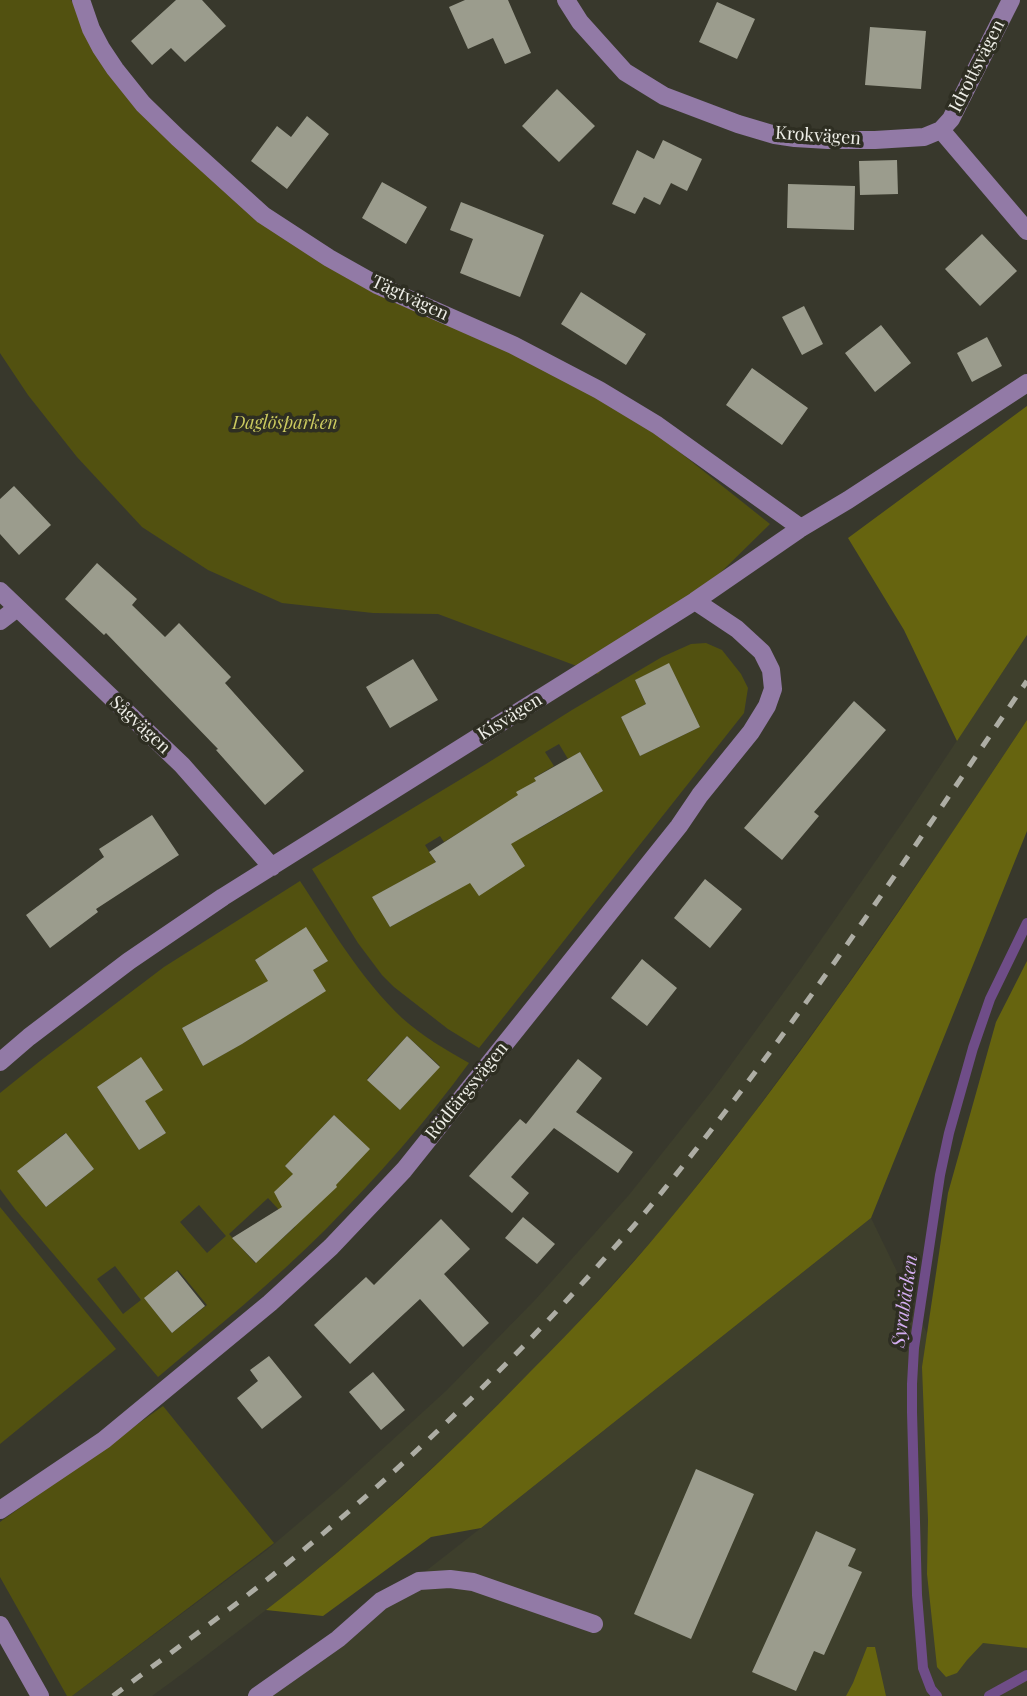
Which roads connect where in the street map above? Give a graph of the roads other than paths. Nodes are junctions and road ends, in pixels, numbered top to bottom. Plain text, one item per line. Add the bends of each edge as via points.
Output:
1 (81, 0) edge
2 (566, 0) edge
3 (1011, 0) edge
4 (941, 130) junction
5 (1027, 231) edge
6 (1027, 383) edge
7 (801, 528) junction
8 (0, 592) edge
9 (695, 601) junction
10 (17, 608) junction
11 (0, 621) edge
12 (272, 867) junction
13 (0, 1062) edge
14 (0, 1510) edge
15 (594, 1624) dead end
16 (0, 1625) edge
17 (40, 1696) edge
18 (257, 1696) edge

1 - 7 street, Tägtvägen via 102,48 143,104 263,215 377,285 513,345 599,390 657,425
2 - 4 street, Krokvägen via 625,72 664,96 738,124 775,135 828,141 924,137
3 - 4 street, Idrottsvägen via 951,119
4 - 5 street
6 - 7 street, Kisvägen
7 - 9 street, Kisvägen
8 - 10 street, Sågvägen
9 - 12 street, Kisvägen
9 - 14 street, Rödfärgsvägen via 737,629 762,652 771,670 767,706 751,732 404,1170 331,1247 104,1440
10 - 11 street
10 - 12 street, Sågvägen via 182,765
12 - 13 street, Kisvägen via 129,961
15 - 18 street via 473,1582 450,1578 419,1581 381,1601 338,1639
16 - 17 street

